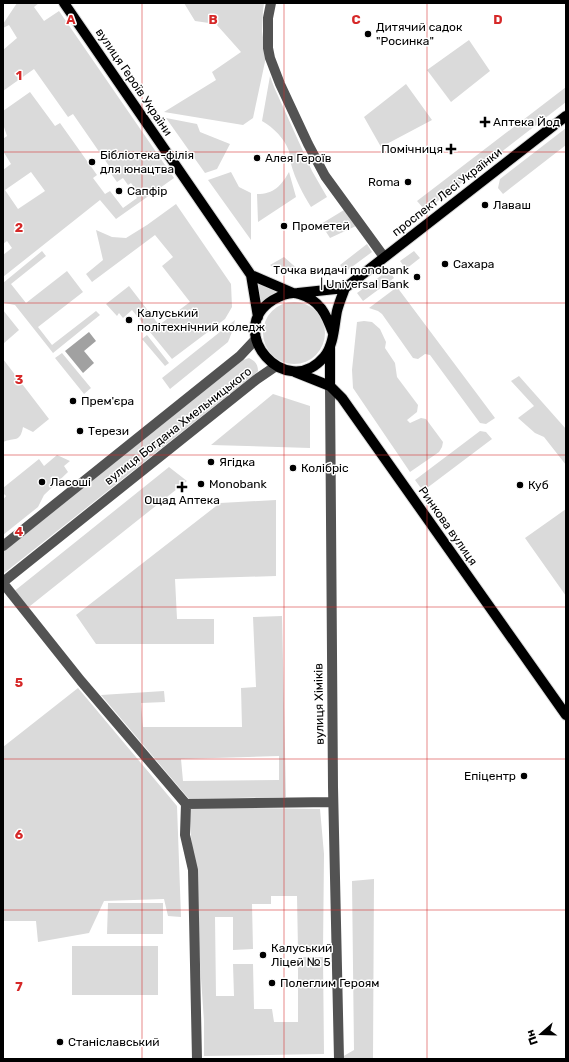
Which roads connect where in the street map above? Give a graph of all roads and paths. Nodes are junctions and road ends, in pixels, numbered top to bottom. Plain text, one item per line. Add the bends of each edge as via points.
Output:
1 (64, 3) edge
2 (271, 3) edge
3 (566, 116) edge
4 (384, 257) junction
5 (251, 275) junction
6 (345, 288) junction
7 (296, 293) junction
8 (258, 317) junction
9 (333, 333) junction
10 (256, 339) junction
11 (330, 346) junction
12 (276, 366) junction
13 (295, 372) junction
14 (330, 386) junction
15 (3, 546) edge
16 (3, 582) edge
17 (566, 715) edge
18 (333, 802) junction
19 (186, 804) junction
20 (197, 1059) edge
21 (339, 1059) edge

1 - 5 main road, вулиця Героїв України
2 - 4 street via 268,48 280,84 325,176
3 - 4 main road, проспект Лесі Українки
4 - 6 main road, проспект Лесі Українки
5 - 7 main road
5 - 8 main road, вулиця Героїв України
6 - 7 main road
6 - 9 main road
7 - 8 main road via 282,296 267,305
7 - 9 main road via 312,299 321,307
8 - 10 main road
9 - 11 main road
10 - 12 main road via 266,359
10 - 15 street, вулиця Богдана Хмельницького via 240,356
11 - 13 main road via 324,357 316,364 306,370
11 - 14 main road
12 - 13 main road
12 - 16 street, вулиця Богдана Хмельницького
13 - 14 main road
14 - 17 main road, Ринкова вулиця via 346,404
14 - 18 street, вулиця Хіміків
16 - 19 street via 81,681
18 - 19 street
18 - 21 street, вулиця Хіміків
19 - 20 street via 185,836 193,870

